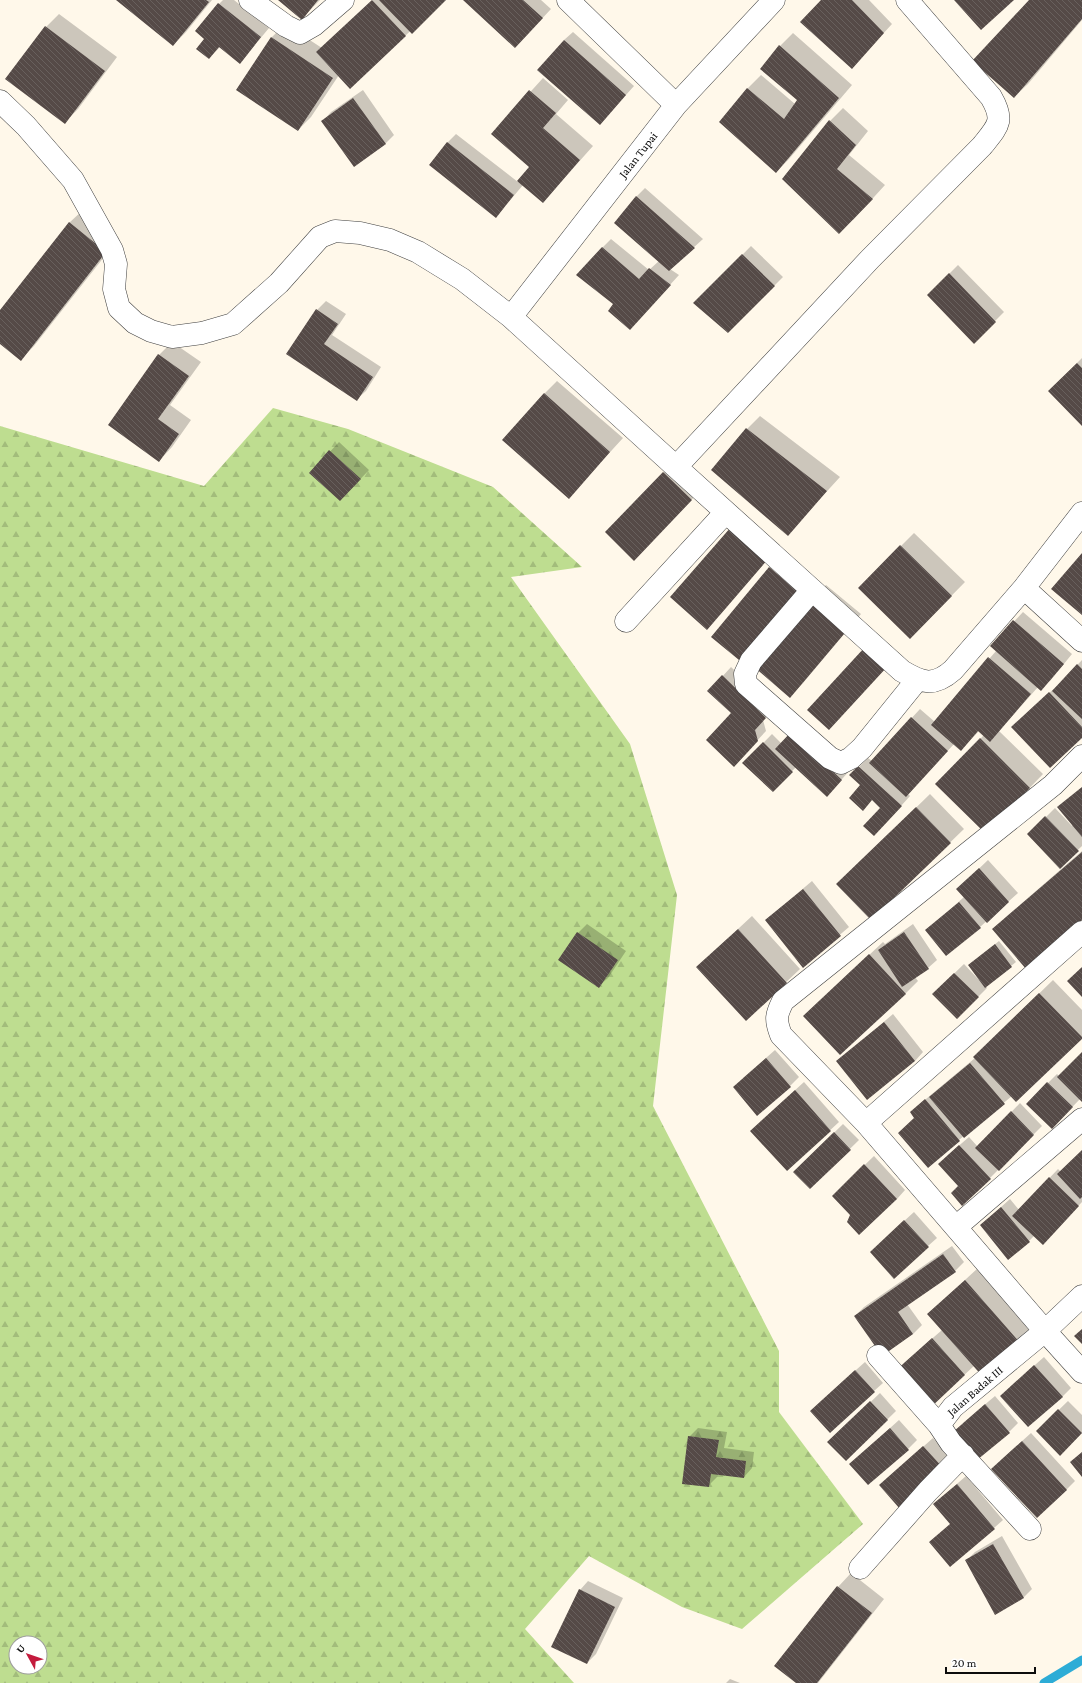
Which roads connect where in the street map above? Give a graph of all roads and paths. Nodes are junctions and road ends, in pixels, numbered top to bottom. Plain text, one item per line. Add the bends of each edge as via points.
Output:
1 (250, 0) edge
2 (343, 0) edge
3 (568, 0) edge
4 (774, 0) edge
5 (907, 0) edge
6 (0, 101) edge
7 (676, 105) junction
8 (511, 317) junction
9 (676, 467) junction
10 (725, 512) junction
11 (1082, 512) edge
12 (1024, 588) junction
13 (812, 590) junction
14 (626, 622) dead end
15 (1082, 641) edge
16 (917, 680) junction
17 (1082, 756) edge
18 (1082, 932) edge
19 (1082, 1119) edge
20 (866, 1123) junction
21 (956, 1227) junction
22 (1082, 1296) edge
23 (1045, 1331) junction
24 (878, 1356) dead end
25 (1082, 1372) edge
26 (939, 1425) junction
27 (963, 1455) junction
28 (1030, 1530) dead end
29 (860, 1568) dead end

1 - 2 street via 286,26 300,32 314,25
3 - 7 street
4 - 7 street, Jalan Tupai
5 - 9 street via 991,97 999,110 995,130 870,259
6 - 8 street via 26,126 72,180 112,250 116,264 114,290 119,308 135,323 151,331 172,337 202,333 233,324 279,283 310,246 320,237 335,231 360,233 390,240 418,252 462,279
7 - 8 street, Jalan Tupai
8 - 9 street
9 - 10 street
10 - 13 street
10 - 14 street
11 - 12 street
12 - 15 street
12 - 16 street via 945,677 926,682
13 - 16 street via 902,670
13 - 16 street via 751,661 745,674 746,684 830,758 841,763 852,758
17 - 20 street via 1053,785 783,1001 777,1013 776,1023 781,1035
18 - 20 street
19 - 21 street
20 - 21 street
21 - 23 street
22 - 23 street, Jalan Badak III
23 - 25 street
23 - 26 street, Jalan Badak III via 953,1408
24 - 26 street
26 - 27 street, Jalan Badak III
27 - 28 street, Jalan Badak III
27 - 29 street

